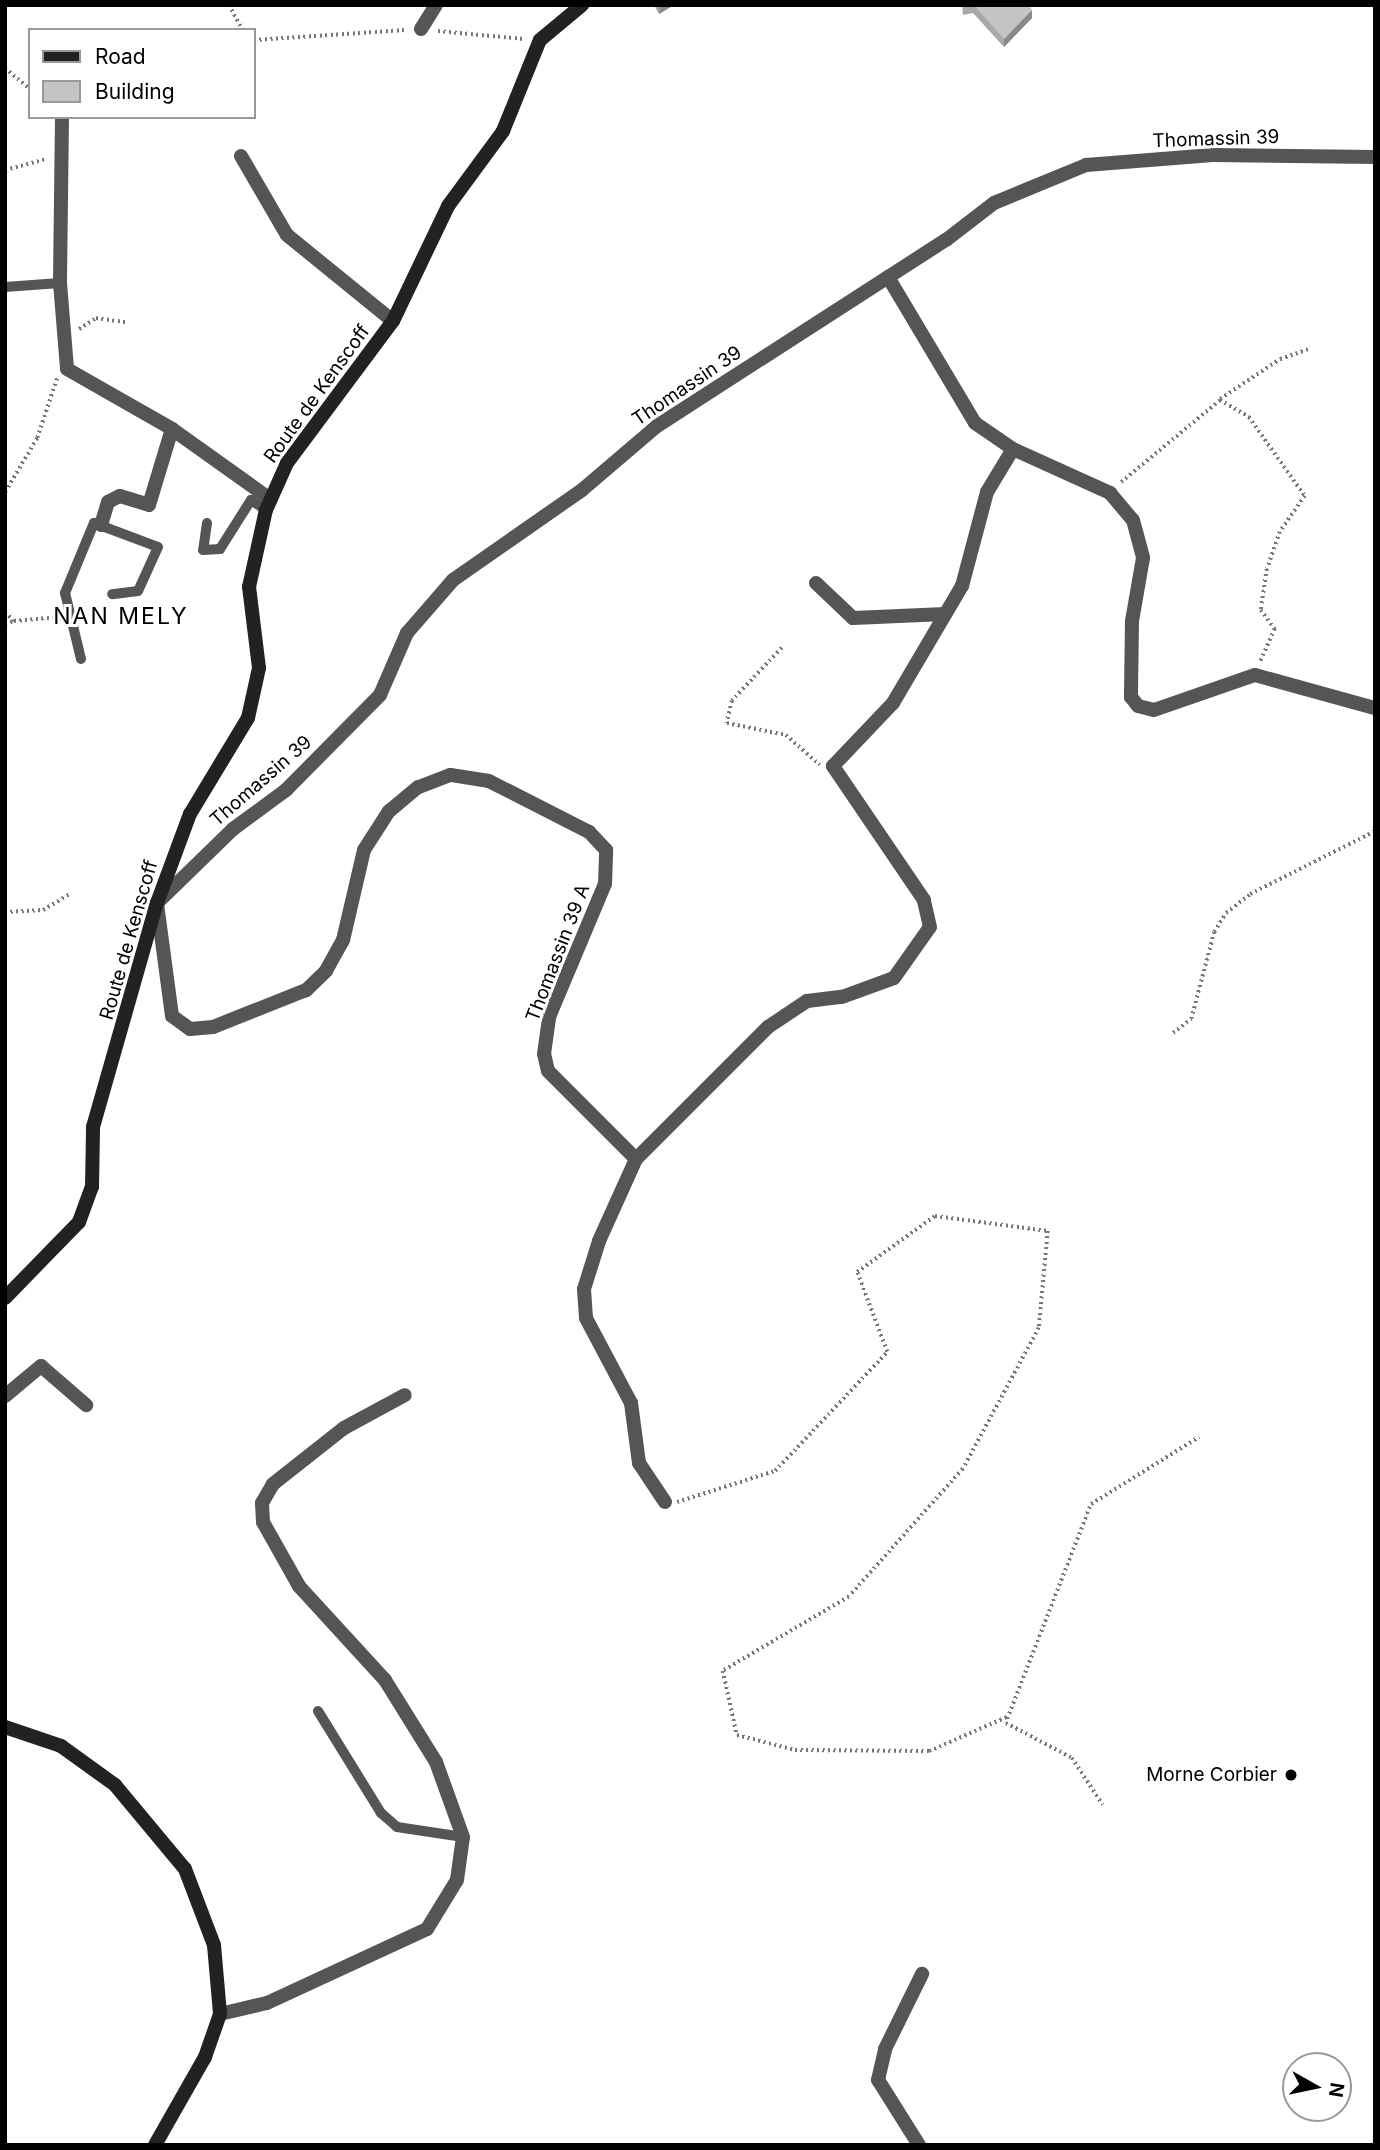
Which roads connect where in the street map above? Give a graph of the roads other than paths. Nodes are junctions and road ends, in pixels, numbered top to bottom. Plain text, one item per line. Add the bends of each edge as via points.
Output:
1 (436, 5) edge
2 (582, 5) edge
3 (421, 29) road end
4 (62, 119) edge
5 (241, 156) dead end
6 (1375, 157) edge
7 (888, 278) junction
8 (60, 283) junction
9 (5, 287) edge
10 (393, 321) junction
11 (172, 429) junction
12 (1013, 449) junction
13 (268, 505) junction
14 (207, 523) dead end
15 (101, 525) junction
16 (816, 583) dead end
17 (112, 594) dead end
18 (945, 614) junction
19 (81, 659) dead end
20 (1375, 708) edge
21 (157, 903) junction
22 (636, 1159) junction
23 (5, 1298) edge
24 (405, 1395) dead end
25 (5, 1396) edge
26 (86, 1405) dead end
27 (665, 1502) road end
28 (318, 1712) dead end
29 (5, 1727) edge
30 (463, 1837) junction
31 (922, 1974) dead end
32 (220, 2014) junction
33 (155, 2145) edge
34 (919, 2145) edge

1 - 3 street
2 - 10 main road, Route de Kenscoff via 540,40 503,131 448,206
4 - 8 street
5 - 10 street via 287,236
6 - 7 street, Thomassin 39 via 1213,155 1086,165 994,203
7 - 12 street via 975,423
7 - 21 street, Thomassin 39 via 657,426 582,490 453,580 407,633 380,695 286,790 233,829
8 - 9 lane
8 - 11 street via 67,369
10 - 13 main road, Route de Kenscoff via 287,463
11 - 13 street
11 - 15 street via 149,505 120,496 108,502
12 - 18 street via 986,492 962,586
12 - 20 street via 1110,493 1133,520 1143,558 1132,621 1131,697 1154,710 1255,675
13 - 14 lane via 251,500 220,550 202,550
13 - 21 main road, Route de Kenscoff via 249,587 259,668 248,719 190,814
15 - 17 lane via 158,547 138,591
15 - 19 lane via 94,523 65,593
16 - 18 street via 853,618
18 - 22 street via 893,703 833,766 924,900 930,927 894,978 842,998 807,1002 768,1027
21 - 22 street, Thomassin 39 A via 172,1016 190,1029 213,1027 306,989 326,971 344,940 364,850 389,811 418,787 450,775 489,781 589,832 606,850 604,884 550,1017 544,1054 548,1071
21 - 23 main road, Route de Kenscoff via 93,1127 93,1187 79,1222
22 - 27 street via 598,1241 584,1289 586,1318 631,1403 639,1463
24 - 30 street via 344,1429 272,1484 262,1503 263,1522 299,1586 386,1680 436,1762
25 - 26 street via 41,1366
28 - 30 lane via 381,1814 397,1826
29 - 32 main road via 92,1765 185,1869 214,1945
30 - 32 street via 457,1880 427,1929 267,2003
31 - 34 street via 885,2049 878,2080
32 - 33 main road via 205,2057

